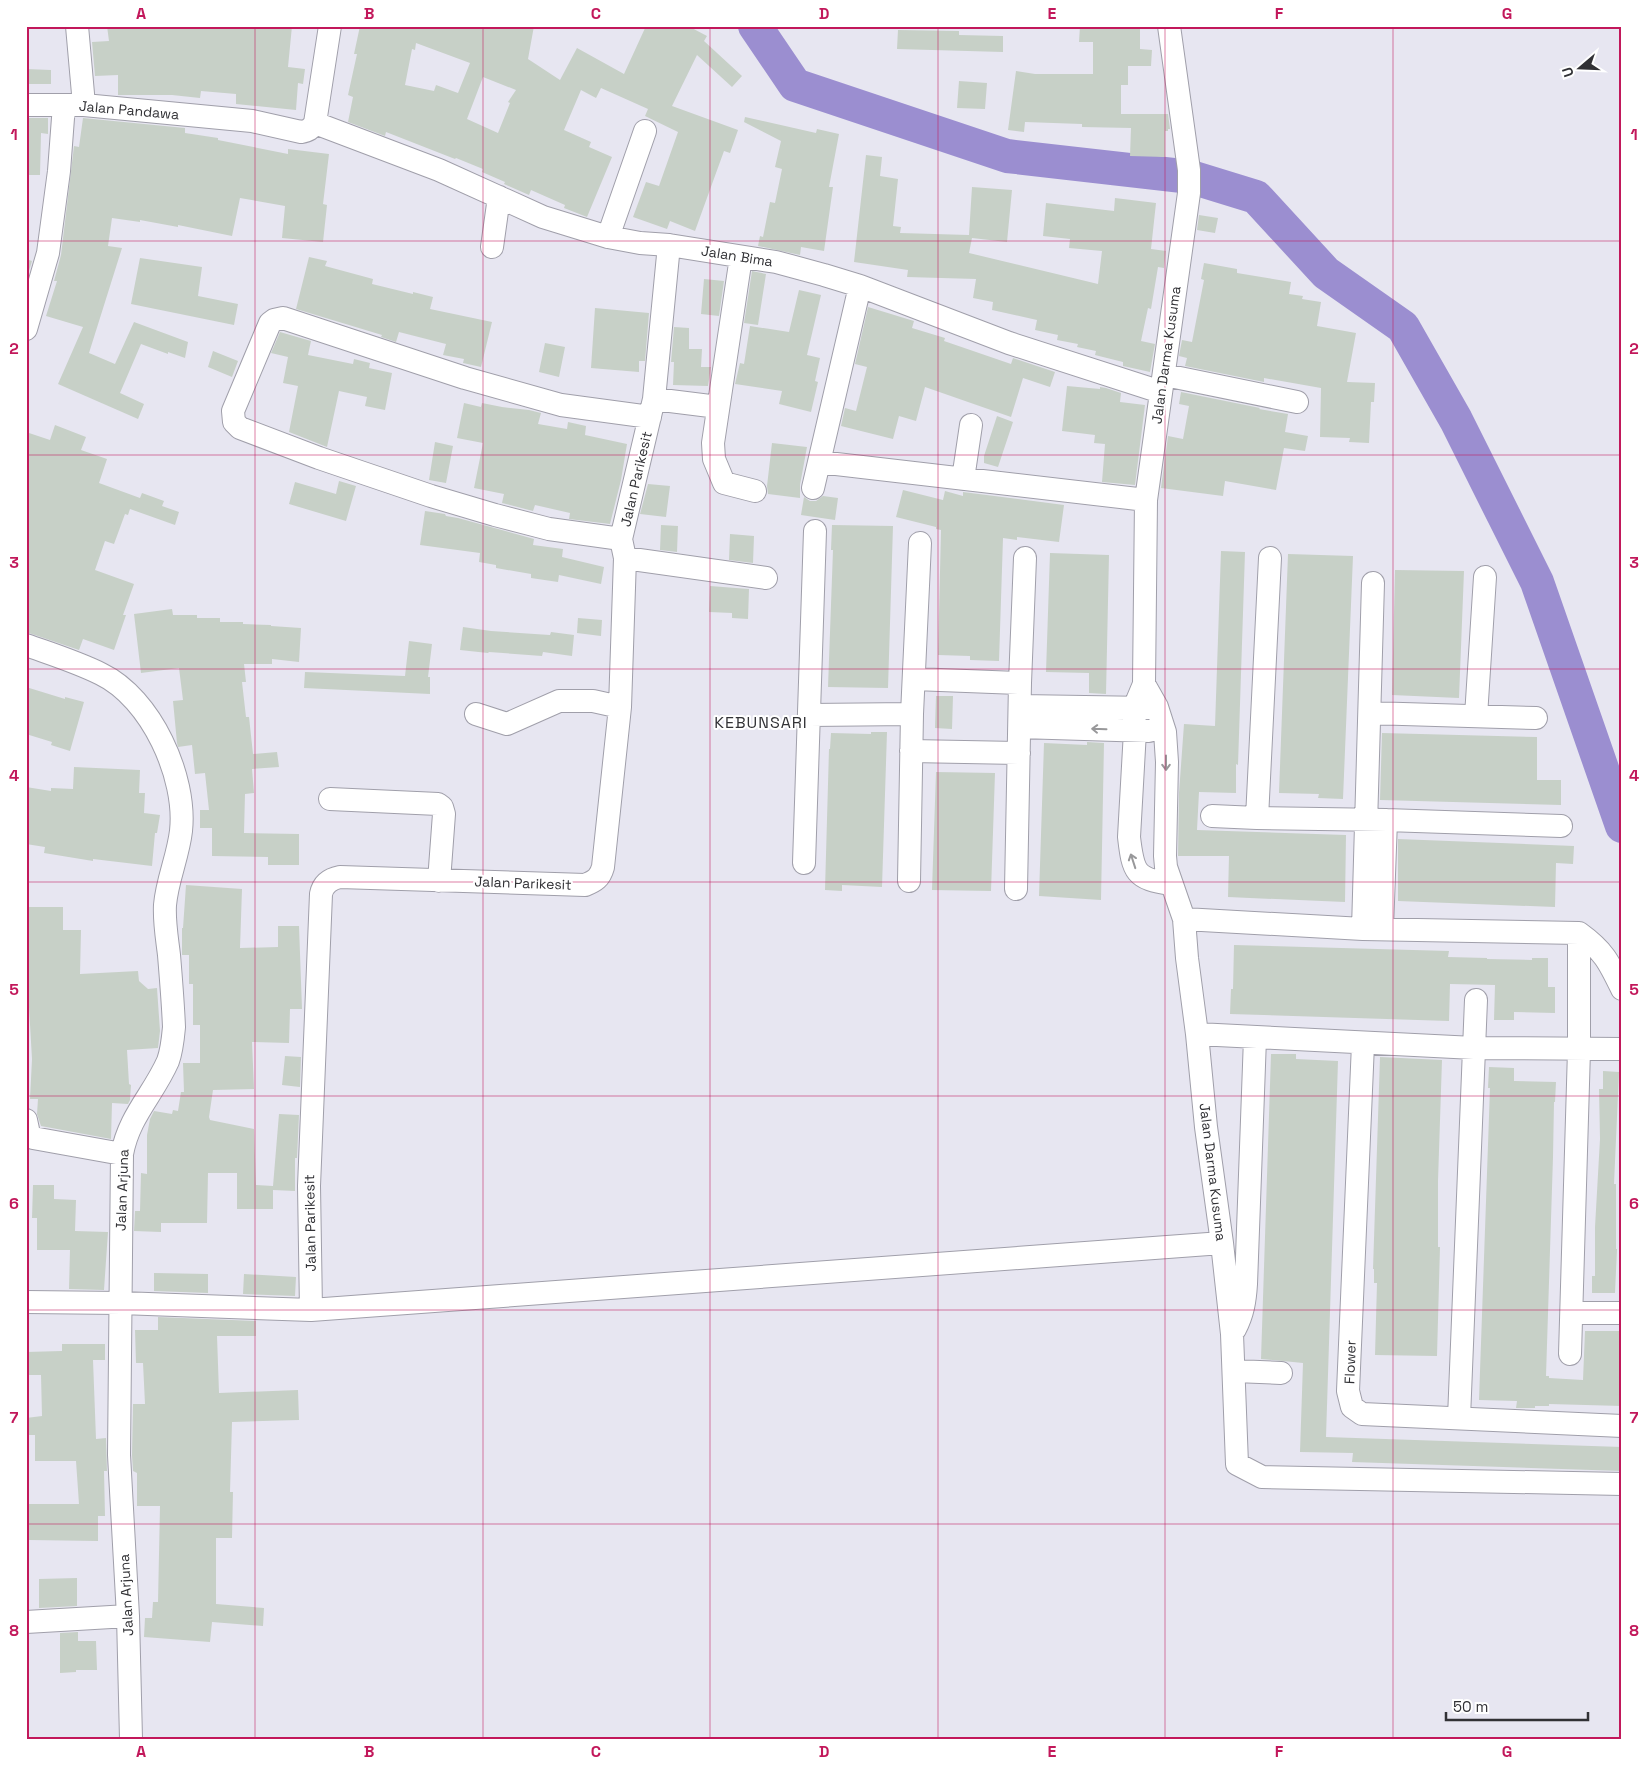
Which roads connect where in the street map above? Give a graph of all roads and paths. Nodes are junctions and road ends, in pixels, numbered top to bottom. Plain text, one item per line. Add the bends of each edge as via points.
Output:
1 (77, 26) edge
2 (330, 26) edge
3 (1169, 26) edge
4 (26, 105) edge
5 (78, 105) junction
6 (315, 123) junction
7 (645, 131) dead end
8 (499, 197) junction
9 (608, 237) junction
10 (669, 245) junction
11 (492, 247) dead end
12 (741, 256) junction
13 (860, 286) junction
14 (26, 329) edge
15 (1163, 384) junction
16 (1297, 402) dead end
17 (718, 407) junction
18 (652, 408) junction
19 (971, 425) dead end
20 (819, 462) junction
21 (963, 479) junction
22 (813, 488) dead end
23 (755, 491) dead end
24 (1146, 500) junction
25 (814, 531) dead end
26 (920, 543) dead end
27 (623, 549) junction
28 (1025, 558) dead end
29 (1270, 558) dead end
30 (1484, 577) dead end
31 (766, 578) dead end
32 (1373, 583) dead end
33 (26, 645) edge
34 (914, 679) junction
35 (1020, 683) junction
36 (1144, 684) junction
37 (620, 707) junction
38 (1157, 707) junction
39 (1134, 708) junction
40 (1370, 713) junction
41 (476, 714) dead end
42 (912, 714) junction
43 (809, 715) junction
44 (1020, 716) junction
45 (1476, 716) junction
46 (1536, 718) dead end
47 (1135, 731) junction
48 (1165, 732) junction
49 (911, 751) junction
50 (1019, 753) junction
51 (330, 799) dead end
52 (1212, 816) dead end
53 (1257, 818) junction
54 (1376, 820) junction
55 (1561, 826) dead end
56 (804, 863) dead end
57 (440, 881) junction
58 (910, 881) dead end
59 (1171, 884) junction
60 (1016, 889) dead end
61 (1184, 919) junction
62 (1373, 929) junction
63 (1579, 933) junction
64 (1622, 989) edge
65 (1476, 1000) dead end
66 (1197, 1034) junction
67 (1256, 1038) junction
68 (1363, 1044) junction
69 (1474, 1048) junction
70 (1622, 1049) edge
71 (1579, 1050) junction
72 (28, 1127) edge
73 (122, 1154) junction
74 (1222, 1243) junction
75 (26, 1302) edge
76 (121, 1303) junction
77 (311, 1310) junction
78 (1572, 1313) junction
79 (1622, 1313) edge
80 (1232, 1334) junction
81 (1570, 1354) dead end
82 (1234, 1371) junction
83 (1281, 1373) dead end
84 (1459, 1418) junction
85 (1622, 1426) edge
86 (1622, 1484) edge
87 (128, 1616) junction
88 (26, 1622) edge
89 (131, 1739) edge

1 - 5 street
2 - 6 street
3 - 15 street, Jalan Darma Kusuma via 1189,170 1189,193
4 - 5 street
5 - 6 street, Jalan Pandawa via 252,121 301,132
5 - 14 street, Jalan Pandawa via 64,112 62,118 48,253
6 - 8 street, Jalan Bima via 439,170
7 - 9 street
8 - 9 street, Jalan Bima via 543,217
8 - 11 street
9 - 10 street, Jalan Bima
10 - 12 street, Jalan Bima
10 - 18 street, Jalan Parikesit
12 - 13 street, Jalan Bima via 776,262
12 - 17 street
13 - 15 street, Jalan Bima via 1009,343
13 - 20 street
15 - 16 street, Jalan Bima
15 - 24 street, Jalan Darma Kusuma
17 - 18 street
17 - 23 street via 713,443 714,459 721,477 724,483
18 - 27 street, Jalan Parikesit
18 - 27 street via 552,403 464,378 282,318 270,323 233,411 234,422 240,428 319,458 431,496
19 - 21 street
20 - 21 street
20 - 22 street
21 - 24 street
24 - 36 street, Jalan Darma Kusuma
25 - 43 street
26 - 34 street
27 - 31 street
27 - 37 street, Jalan Parikesit
28 - 35 street
29 - 53 street
30 - 45 street
32 - 40 street
33 - 73 street, Jalan Arjuna via 101,674 133,698 165,747 181,799 181,832 165,907 173,1042 168,1060 131,1123
34 - 35 street
34 - 42 street
35 - 44 street
36 - 38 street, Jalan Darma Kusuma
36 - 39 street, Jalan Darma Kusuma
37 - 41 street via 593,701 558,701 507,724
37 - 57 street, Jalan Parikesit via 603,867 594,882 585,885
38 - 39 street
38 - 48 street, Jalan Darma Kusuma
39 - 44 street
39 - 47 street, Jalan Darma Kusuma
40 - 45 street
40 - 54 street
42 - 43 street
42 - 49 street
43 - 56 street
47 -> 44 street
44 - 50 street
45 - 46 street
47 - 48 street
59 -> 47 street, Jalan Darma Kusuma via 1138,874 1131,854 1129,837
48 -> 59 street, Jalan Darma Kusuma via 1165,856
49 - 50 street
49 - 58 street
50 - 60 street
51 - 57 street via 438,804 444,814
52 - 53 street
53 - 54 street
54 - 55 street
54 - 62 street
57 - 77 street, Jalan Parikesit via 340,878 332,879 322,890 309,1186
59 - 61 street, Jalan Darma Kusuma
61 - 62 street
61 - 66 street, Jalan Darma Kusuma
62 - 63 street
63 - 64 street via 1605,955
63 - 71 street
65 - 69 street
66 - 67 street
66 - 74 street, Jalan Darma Kusuma
67 - 68 street
67 - 80 street via 1246,1284 1241,1318
68 - 69 street
68 - 84 street, Flower via 1348,1391 1352,1407 1362,1414
69 - 71 street
69 - 84 street
70 - 71 street
71 - 78 street
72 - 73 street via 33,1138 40,1141
73 - 76 street, Jalan Arjuna
74 - 77 street
74 - 80 street, Jalan Darma Kusuma
75 - 76 street
76 - 77 street
76 - 87 street, Jalan Arjuna via 119,1455
78 - 79 street
78 - 81 street
80 - 82 street, Jalan Darma Kusuma
82 - 83 street
82 - 86 street, Jalan Darma Kusuma via 1238,1464 1262,1477
84 - 85 street, Flower
87 - 88 street
87 - 89 street, Jalan Arjuna

